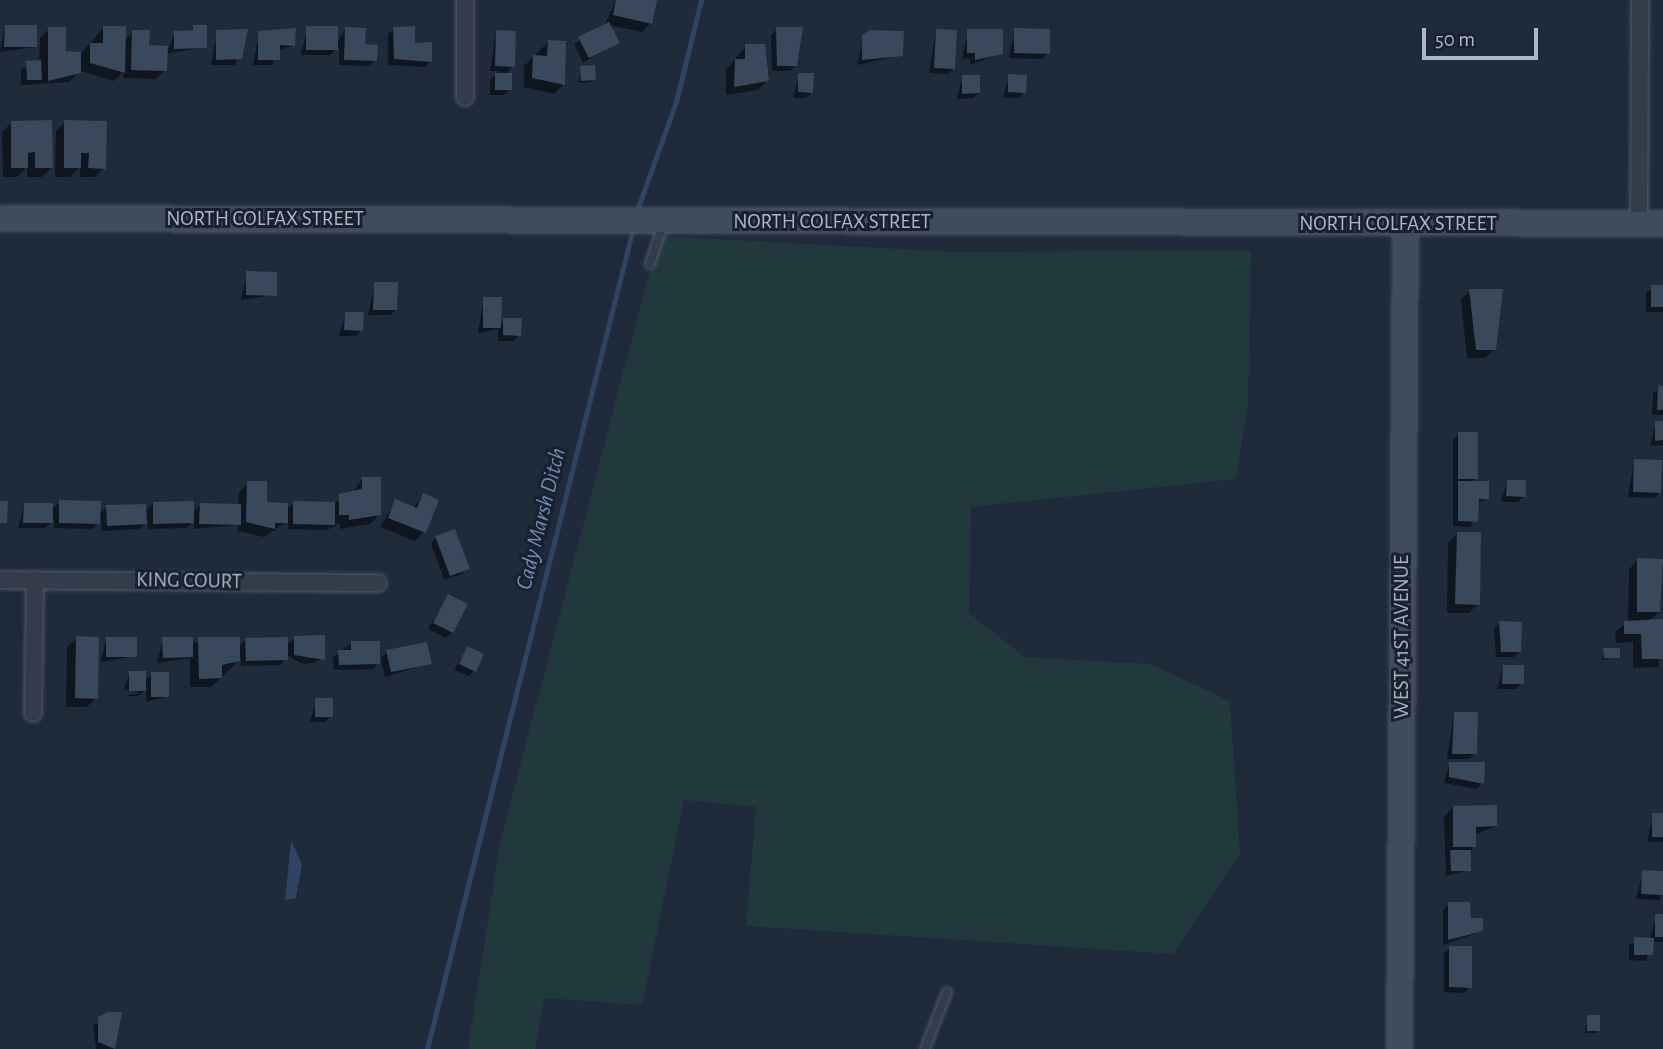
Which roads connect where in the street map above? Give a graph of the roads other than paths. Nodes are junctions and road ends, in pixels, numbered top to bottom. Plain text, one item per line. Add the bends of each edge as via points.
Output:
1 (465, 0) edge
2 (1640, 0) edge
3 (465, 97) dead end
4 (0, 218) edge
5 (1639, 223) junction
6 (1663, 223) edge
7 (1405, 224) junction
8 (669, 226) junction
9 (650, 264) dead end
10 (0, 580) edge
11 (35, 580) junction
12 (378, 583) dead end
13 (33, 713) dead end
14 (947, 992) dead end
15 (925, 1049) edge
16 (1399, 1049) edge

1 - 3 street
2 - 5 street
4 - 8 street, NORTH COLFAX STREET via 610,221
5 - 6 street, NORTH COLFAX STREET
5 - 7 street, NORTH COLFAX STREET
7 - 8 street, NORTH COLFAX STREET
7 - 16 street, WEST 41ST AVENUE
8 - 9 lane
10 - 11 street, KING COURT
11 - 12 street, KING COURT
11 - 13 street
14 - 15 lane

